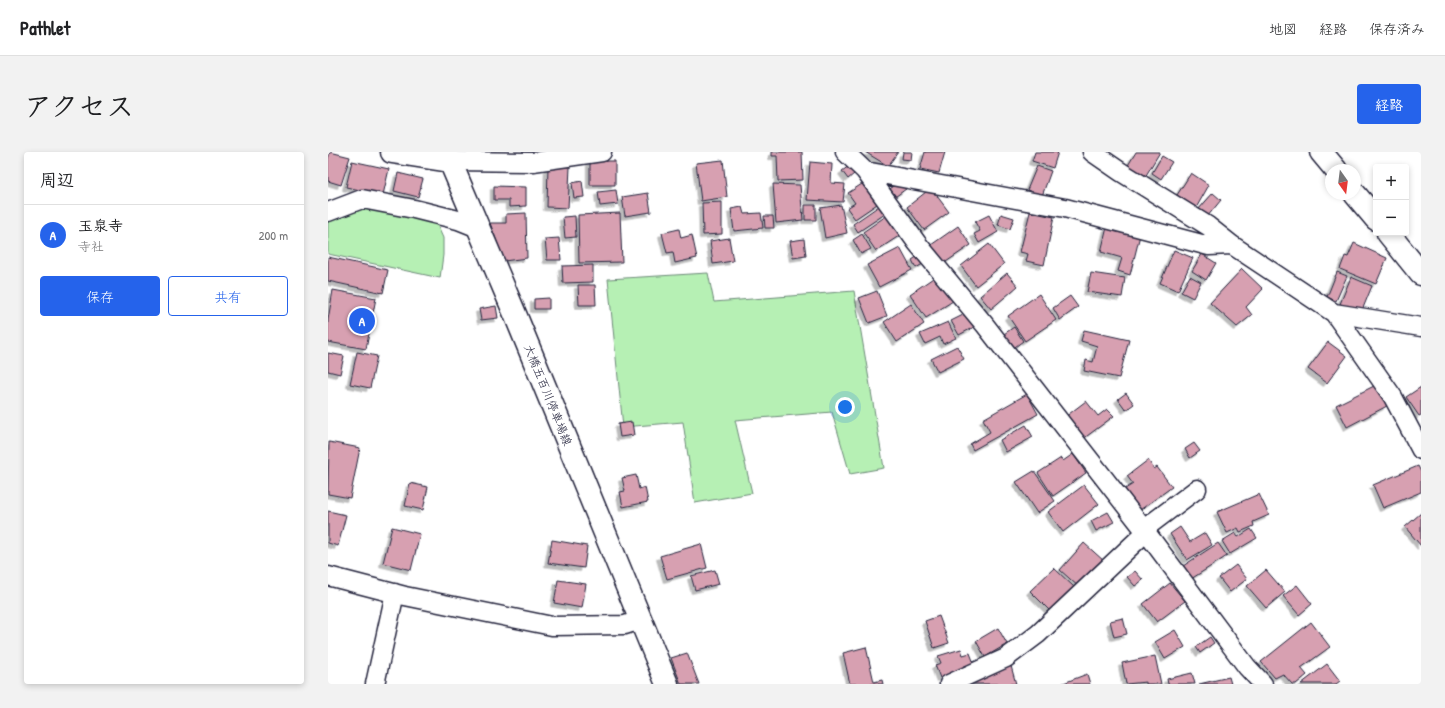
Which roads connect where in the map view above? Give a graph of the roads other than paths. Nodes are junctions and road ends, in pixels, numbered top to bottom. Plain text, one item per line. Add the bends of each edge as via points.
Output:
1 (392, 152) edge
2 (602, 152) edge
3 (845, 152) edge
4 (1092, 152) edge
5 (1322, 152) edge
6 (516, 157) edge
7 (450, 161) junction
8 (1331, 164) edge
9 (865, 171) junction
10 (1360, 200) edge
11 (328, 212) edge
12 (1373, 215) edge
13 (478, 228) junction
14 (1390, 236) edge
15 (1232, 245) junction
16 (1421, 274) edge
17 (1334, 313) junction
18 (1421, 327) edge
19 (1421, 450) edge
20 (1197, 489) dead end
21 (1145, 530) junction
22 (328, 576) edge
23 (395, 593) junction
24 (640, 620) junction
25 (375, 684) edge
26 (667, 684) edge
27 (949, 684) edge
28 (1263, 684) edge

1 - 7 main road
2 - 6 street via 533,162
3 - 9 street
4 - 15 street via 1208,226
5 - 8 main road
6 - 7 street
7 - 13 main road, 大橋五百川停車場線
9 - 15 street via 1065,208 1209,246
9 - 21 street via 917,243 985,325
10 - 12 main road
11 - 13 street via 362,199 414,209
13 - 24 main road, 大橋五百川停車場線
14 - 16 main road
15 - 17 street
17 - 18 street
17 - 19 street via 1393,398
20 - 21 street
21 - 27 street via 1038,634 1006,658
21 - 28 street via 1247,667
22 - 23 street
23 - 24 street via 552,626 625,625
23 - 25 street
24 - 26 main road, 大橋五百川停車場線

